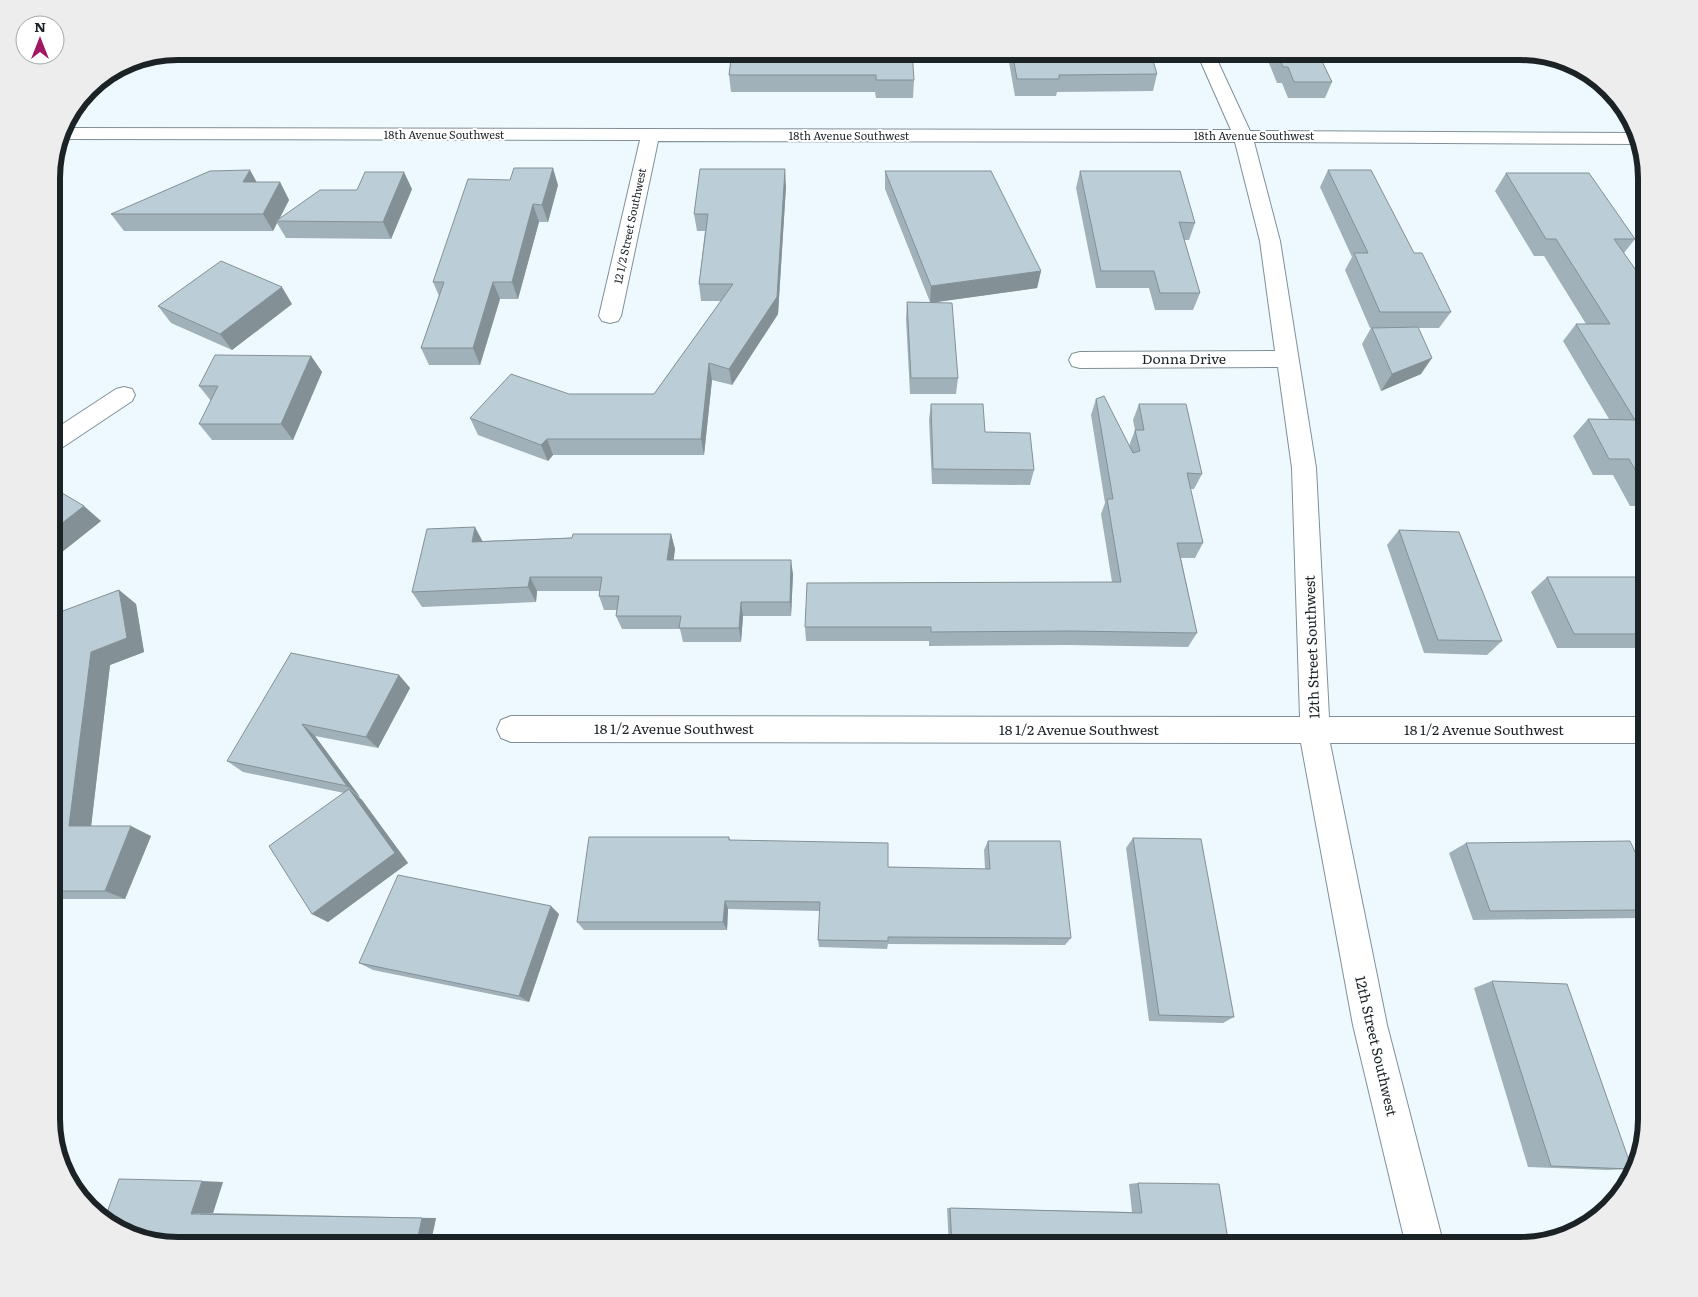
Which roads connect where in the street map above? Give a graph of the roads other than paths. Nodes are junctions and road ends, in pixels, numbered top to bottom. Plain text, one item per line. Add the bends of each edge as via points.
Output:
1 (1208, 60) edge
2 (69, 134) edge
3 (650, 136) junction
4 (1243, 136) junction
5 (1632, 141) edge
6 (610, 316) dead end
7 (1289, 359) junction
8 (1080, 360) dead end
9 (124, 395) dead end
10 (60, 438) edge
11 (511, 729) dead end
12 (1315, 730) junction
13 (1638, 730) edge
14 (1423, 1237) edge

1 - 4 street, 12th Street Southwest
2 - 3 street, 18th Avenue Southwest
3 - 4 street, 18th Avenue Southwest
3 - 6 street, 12 1/2 Street Southwest
4 - 5 street, 18th Avenue Southwest
4 - 7 street, 12th Street Southwest via 1270,241
7 - 8 street, Donna Drive
7 - 12 street, 12th Street Southwest via 1304,468
9 - 10 street
11 - 12 street, 18 1/2 Avenue Southwest
12 - 13 street, 18 1/2 Avenue Southwest
12 - 14 street, 12th Street Southwest via 1316,752 1370,1025

